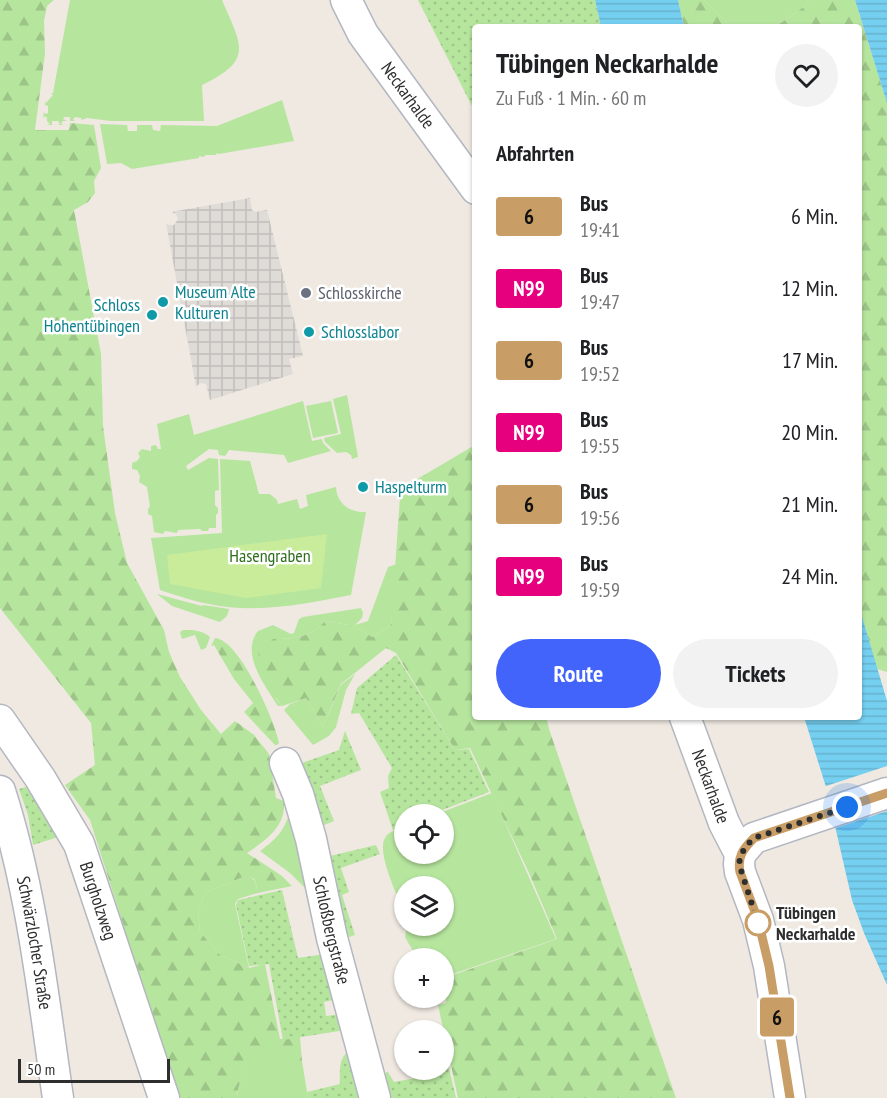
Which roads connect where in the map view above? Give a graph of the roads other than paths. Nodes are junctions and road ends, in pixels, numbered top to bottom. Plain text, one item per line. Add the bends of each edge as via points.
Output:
1 (346, 0) edge
2 (472, 184) edge
3 (0, 720) edge
4 (686, 720) edge
5 (285, 763) dead end
6 (0, 791) edge
7 (887, 793) edge
8 (747, 846) junction
9 (58, 1098) edge
10 (164, 1098) edge
11 (375, 1098) edge
12 (790, 1098) edge

1 - 2 street, Neckarhalde via 363,34
3 - 10 street, Burgholzweg via 79,844
4 - 8 street, Neckarhalde via 724,823
5 - 11 street, Schloßbergstraße via 311,839 332,938
6 - 9 street, Schwärzlocher Straße via 26,886
7 - 8 street
8 - 12 street, Neckarhalde via 739,864 740,872 758,920 769,966

